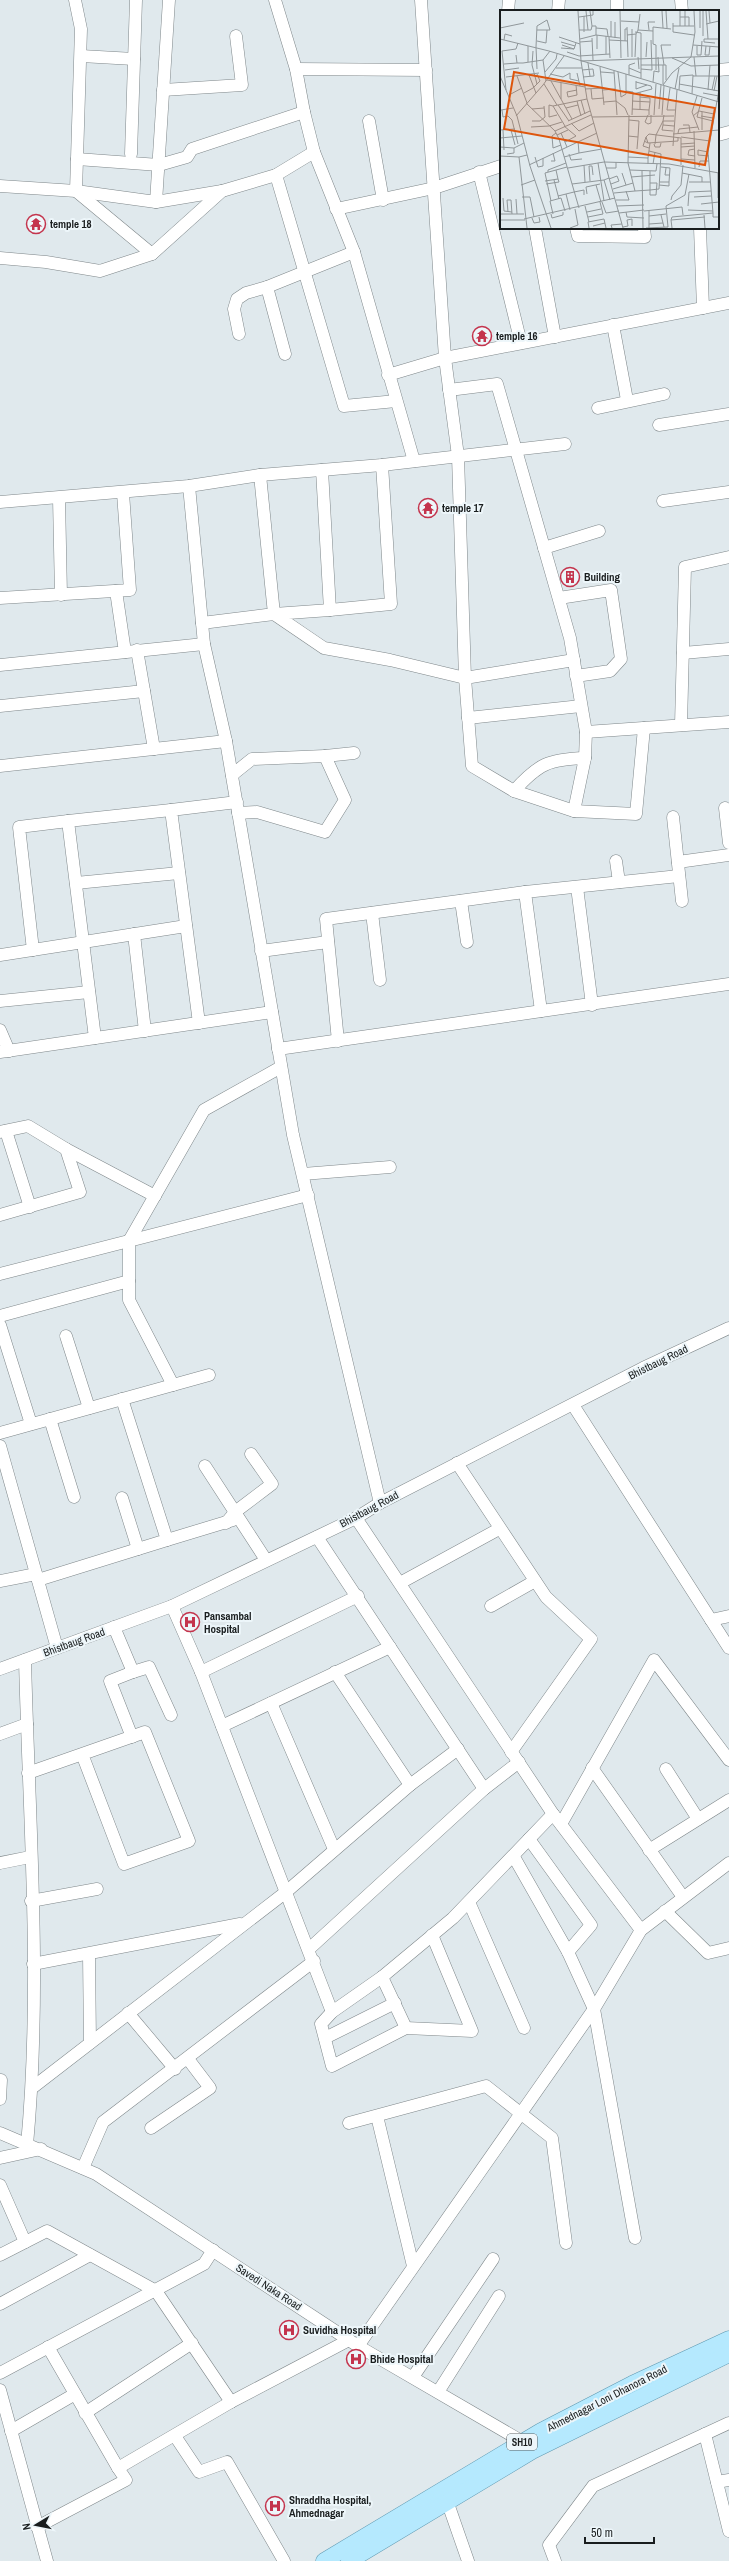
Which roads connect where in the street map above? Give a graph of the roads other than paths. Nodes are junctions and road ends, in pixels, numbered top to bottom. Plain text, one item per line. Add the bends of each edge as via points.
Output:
1 (75, 0) edge
2 (136, 0) edge
3 (169, 0) edge
4 (275, 0) edge
5 (421, 0) edge
6 (509, 0) edge
7 (559, 0) edge
8 (681, 0) edge
9 (508, 10) edge
10 (558, 10) edge
11 (682, 10) edge
12 (236, 36) dead end
13 (80, 56) junction
14 (134, 59) junction
15 (296, 69) junction
16 (729, 69) edge
17 (426, 70) junction
18 (719, 70) edge
19 (163, 90) junction
20 (304, 112) junction
21 (369, 121) dead end
22 (729, 132) edge
23 (719, 135) edge
24 (314, 152) junction
25 (131, 154) dead end
26 (77, 159) junction
27 (159, 165) junction
28 (500, 166) edge
29 (479, 172) junction
30 (276, 175) junction
31 (0, 186) edge
32 (434, 188) junction
33 (76, 191) junction
34 (222, 191) junction
35 (383, 200) junction
36 (156, 202) junction
37 (336, 209) junction
38 (535, 229) edge
39 (576, 229) edge
40 (644, 229) edge
41 (700, 229) edge
42 (354, 252) junction
43 (152, 254) junction
44 (0, 258) edge
45 (305, 272) junction
46 (267, 287) junction
47 (729, 303) edge
48 (703, 308) junction
49 (613, 325) junction
50 (239, 334) dead end
51 (555, 337) junction
52 (521, 343) junction
53 (285, 354) dead end
54 (445, 358) junction
55 (388, 375) junction
56 (449, 390) junction
57 (664, 394) dead end
58 (627, 400) junction
59 (396, 401) junction
60 (598, 408) dead end
61 (729, 414) edge
62 (659, 425) dead end
63 (565, 444) dead end
64 (516, 449) junction
65 (458, 456) junction
66 (414, 461) junction
67 (382, 465) junction
68 (322, 470) junction
69 (260, 475) junction
70 (189, 486) junction
71 (729, 492) edge
72 (123, 493) junction
73 (59, 498) junction
74 (663, 501) dead end
75 (0, 502) edge
76 (599, 531) dead end
77 (544, 548) junction
78 (729, 557) edge
79 (116, 591) junction
80 (61, 595) junction
81 (0, 598) edge
82 (558, 598) junction
83 (330, 610) junction
84 (274, 614) junction
85 (202, 622) junction
86 (204, 644) junction
87 (729, 649) edge
88 (131, 651) junction
89 (683, 653) junction
90 (574, 660) junction
91 (0, 665) edge
92 (576, 676) junction
93 (465, 678) junction
94 (144, 691) junction
95 (0, 706) edge
96 (581, 706) junction
97 (468, 718) junction
98 (729, 722) edge
99 (681, 725) junction
100 (644, 728) junction
101 (586, 732) junction
102 (226, 741) junction
103 (154, 749) junction
104 (354, 753) dead end
105 (325, 756) junction
106 (585, 758) junction
107 (0, 766) edge
108 (232, 775) junction
109 (514, 791) junction
110 (238, 807) junction
111 (725, 808) dead end
112 (171, 810) junction
113 (574, 811) junction
114 (673, 817) dead end
115 (68, 821) junction
116 (729, 843) edge
117 (729, 855) edge
118 (616, 861) dead end
119 (678, 862) junction
120 (179, 873) junction
121 (679, 876) junction
122 (619, 882) junction
123 (76, 883) junction
124 (577, 887) junction
125 (525, 892) junction
126 (461, 901) junction
127 (682, 901) dead end
128 (372, 912) junction
129 (186, 926) junction
130 (134, 934) junction
131 (84, 942) junction
132 (328, 942) junction
133 (467, 942) dead end
134 (33, 950) junction
135 (261, 951) junction
136 (0, 955) edge
137 (380, 980) dead end
138 (729, 984) edge
139 (89, 992) junction
140 (0, 1001) edge
141 (592, 1005) junction
142 (541, 1011) junction
143 (272, 1012) junction
144 (199, 1022) junction
145 (0, 1030) edge
146 (144, 1031) junction
147 (95, 1038) junction
148 (338, 1041) junction
149 (278, 1049) junction
150 (4, 1052) edge
151 (281, 1066) junction
152 (3, 1131) edge
153 (66, 1149) junction
154 (390, 1167) dead end
155 (303, 1174) junction
156 (308, 1195) junction
157 (155, 1196) junction
158 (30, 1207) junction
159 (0, 1215) edge
160 (129, 1241) junction
161 (0, 1274) edge
162 (129, 1282) junction
163 (0, 1316) edge
164 (0, 1325) edge
165 (729, 1328) edge
166 (66, 1336) dead end
167 (209, 1375) dead end
168 (173, 1385) junction
169 (122, 1399) junction
170 (573, 1405) junction
171 (89, 1408) junction
172 (50, 1419) junction
173 (31, 1424) junction
174 (0, 1433) edge
175 (0, 1446) edge
176 (251, 1454) dead end
177 (457, 1463) junction
178 (205, 1466) dead end
179 (74, 1497) dead end
180 (122, 1498) dead end
181 (380, 1503) junction
182 (238, 1515) junction
183 (356, 1518) junction
184 (499, 1530) junction
185 (317, 1537) junction
186 (167, 1540) junction
187 (138, 1549) junction
188 (266, 1560) junction
189 (37, 1577) junction
190 (0, 1581) edge
191 (535, 1581) junction
192 (400, 1583) junction
193 (358, 1596) junction
194 (172, 1606) junction
195 (491, 1606) dead end
196 (729, 1616) edge
197 (711, 1620) junction
198 (114, 1627) junction
199 (390, 1647) junction
200 (57, 1648) junction
201 (729, 1648) edge
202 (25, 1660) junction
203 (0, 1669) edge
204 (133, 1672) junction
205 (201, 1672) junction
206 (335, 1672) junction
207 (271, 1702) junction
208 (171, 1715) dead end
209 (26, 1724) junction
210 (222, 1726) junction
211 (0, 1734) edge
212 (132, 1737) junction
213 (458, 1749) junction
214 (511, 1752) junction
215 (82, 1754) junction
216 (729, 1760) edge
217 (519, 1762) junction
218 (592, 1768) junction
219 (666, 1769) dead end
220 (28, 1773) junction
221 (410, 1785) junction
222 (484, 1789) junction
223 (729, 1800) edge
224 (557, 1819) junction
225 (698, 1819) junction
226 (529, 1839) junction
227 (334, 1849) junction
228 (649, 1850) junction
229 (30, 1857) junction
230 (514, 1857) junction
231 (0, 1863) edge
232 (729, 1864) edge
233 (97, 1889) dead end
234 (286, 1892) junction
235 (683, 1897) junction
236 (32, 1902) junction
237 (469, 1902) junction
238 (665, 1911) junction
239 (243, 1924) junction
240 (641, 1930) junction
241 (432, 1935) junction
242 (729, 1948) edge
243 (309, 1949) junction
244 (568, 1952) junction
245 (89, 1954) junction
246 (314, 1961) junction
247 (33, 1964) junction
248 (382, 1977) junction
249 (395, 2002) junction
250 (594, 2009) junction
251 (332, 2012) junction
252 (128, 2013) junction
253 (406, 2028) junction
254 (524, 2028) dead end
255 (325, 2038) junction
256 (90, 2043) junction
257 (188, 2059) junction
258 (174, 2069) junction
259 (1, 2080) edge
260 (32, 2088) junction
261 (0, 2099) edge
262 (521, 2114) junction
263 (377, 2116) junction
264 (349, 2123) dead end
265 (151, 2128) dead end
266 (0, 2133) edge
267 (27, 2145) junction
268 (42, 2149) junction
269 (0, 2158) edge
270 (83, 2168) junction
271 (0, 2185) edge
272 (636, 2238) dead end
273 (25, 2242) junction
274 (566, 2242) dead end
275 (213, 2250) junction
276 (0, 2255) edge
277 (90, 2255) junction
278 (493, 2259) dead end
279 (413, 2266) junction
280 (156, 2291) junction
281 (499, 2296) dead end
282 (0, 2304) edge
283 (729, 2339) edge
284 (192, 2343) junction
285 (353, 2343) junction
286 (48, 2347) junction
287 (729, 2354) edge
288 (0, 2373) edge
289 (413, 2378) junction
290 (0, 2390) edge
291 (438, 2392) junction
292 (75, 2394) junction
293 (231, 2402) junction
294 (85, 2413) junction
295 (729, 2423) edge
296 (11, 2430) junction
297 (704, 2434) junction
298 (176, 2436) junction
299 (529, 2445) junction
300 (118, 2468) junction
301 (729, 2480) edge
302 (717, 2482) junction
303 (445, 2496) junction
304 (37, 2527) junction
305 (729, 2531) edge
306 (47, 2561) edge
307 (284, 2561) edge
308 (324, 2561) edge
309 (349, 2561) edge
310 (468, 2561) edge
311 (555, 2561) edge

1 - 13 street via 81,29
2 - 14 street
3 - 19 street
4 - 15 street
5 - 17 street
6 - 9 street
7 - 10 street
8 - 11 street
12 - 19 street via 242,86
13 - 14 street
13 - 26 street
14 - 25 street
15 - 17 street
15 - 20 street
16 - 18 street
17 - 32 street
19 - 27 street
20 - 24 street
20 - 27 street via 192,148 187,157
21 - 35 street
22 - 23 street
24 - 30 street
24 - 37 street
26 - 27 street
26 - 33 street
27 - 36 street
28 - 29 street
29 - 32 street
29 - 52 street
30 - 34 street
30 - 45 street
31 - 33 street
32 - 35 street
32 - 54 street
33 - 36 street
33 - 43 street
34 - 36 street
34 - 43 street
35 - 37 street
37 - 42 street
38 - 51 street
39 - 40 street via 578,236 645,237
41 - 48 street
42 - 45 street
42 - 55 street
43 - 44 street via 100,271
45 - 46 street
45 - 59 street via 344,406
46 - 50 street via 246,293 237,299 234,308
46 - 53 street
47 - 48 street
48 - 49 street
49 - 51 street
49 - 58 street
51 - 52 street
52 - 54 street
54 - 55 street
54 - 56 street
55 - 59 street
56 - 64 street via 497,384
56 - 65 street
57 - 58 street
58 - 60 street
59 - 66 street
61 - 62 street
63 - 64 street
64 - 65 street
64 - 77 street
65 - 66 street
65 - 93 street
66 - 67 street
67 - 68 street
67 - 83 street via 391,604
68 - 69 street
68 - 83 street
69 - 70 street
69 - 84 street
70 - 72 street
70 - 85 street
71 - 74 street
72 - 73 street
72 - 79 street via 130,590
73 - 75 street
73 - 80 street
76 - 77 street
77 - 82 street
78 - 89 street via 685,567
79 - 80 street
79 - 88 street
80 - 81 street
82 - 90 street
82 - 92 street via 611,590 622,659 610,671
83 - 84 street
84 - 85 street
84 - 93 street via 324,648
85 - 86 street
86 - 88 street
86 - 102 street
87 - 89 street
88 - 91 street
88 - 94 street
89 - 99 street
90 - 92 street
90 - 93 street
92 - 96 street
93 - 97 street
94 - 95 street
94 - 103 street
96 - 97 street
96 - 101 street
97 - 109 street via 472,766
98 - 99 street
99 - 100 street
100 - 101 street
100 - 113 street via 636,814
101 - 106 street
102 - 103 street
102 - 108 street
103 - 107 street
104 - 105 street
105 - 108 street via 252,759
105 - 110 street via 345,800 325,832
106 - 109 street via 550,761 528,775
106 - 113 street
108 - 110 street
109 - 113 street
110 - 112 street
110 - 135 street
111 - 116 street
112 - 115 street
112 - 120 street
114 - 119 street
115 - 123 street
115 - 134 street via 19,827
117 - 119 street
118 - 122 street
119 - 121 street
120 - 123 street
120 - 129 street
121 - 122 street
121 - 127 street
122 - 124 street
123 - 131 street
124 - 125 street
124 - 141 street
125 - 126 street
125 - 142 street
126 - 128 street
126 - 133 street
128 - 132 street via 326,919
128 - 137 street
129 - 130 street
129 - 144 street
130 - 131 street
130 - 146 street
131 - 134 street
131 - 139 street
132 - 135 street
132 - 148 street
134 - 136 street
135 - 143 street
138 - 141 street
139 - 140 street
139 - 147 street
141 - 142 street
142 - 148 street
143 - 144 street
143 - 149 street
144 - 146 street
145 - 150 street
146 - 147 street
147 - 150 street
148 - 149 street
149 - 151 street
151 - 155 street
151 - 157 street via 204,1110
152 - 153 street via 28,1126
152 - 158 street
153 - 157 street
153 - 158 street via 80,1192
154 - 155 street
155 - 156 street
156 - 160 street
156 - 181 street
157 - 160 street
158 - 159 street
160 - 161 street
160 - 162 street
162 - 163 street
162 - 168 street via 129,1300
164 - 173 street
165 - 170 street, Bhistbaug Road via 643,1368
166 - 171 street
167 - 168 street
168 - 169 street
169 - 171 street
169 - 186 street
170 - 177 street, Bhistbaug Road
170 - 197 street
171 - 172 street
172 - 173 street
172 - 179 street
173 - 174 street
175 - 189 street
176 - 182 street via 272,1484
177 - 181 street, Bhistbaug Road
177 - 184 street
178 - 182 street
180 - 187 street
181 - 183 street, Bhistbaug Road
182 - 186 street via 226,1523
182 - 188 street
183 - 185 street, Bhistbaug Road
183 - 192 street
184 - 191 street
184 - 192 street
185 - 188 street, Bhistbaug Road
185 - 193 street
186 - 187 street
187 - 189 street
188 - 194 street, Bhistbaug Road
189 - 190 street
189 - 200 street
191 - 195 street
191 - 214 street via 546,1597 591,1639
192 - 214 street
193 - 199 street
193 - 205 street
194 - 198 street, Bhistbaug Road
194 - 205 street
196 - 197 street
197 - 201 street
198 - 200 street, Bhistbaug Road
198 - 204 street
199 - 206 street
199 - 213 street
200 - 202 street, Bhistbaug Road
202 - 203 street, Bhistbaug Road
202 - 209 street
204 - 208 street via 149,1667
204 - 212 street via 110,1681
205 - 210 street
206 - 207 street
206 - 221 street
207 - 210 street
207 - 227 street
209 - 211 street
209 - 220 street
210 - 234 street
212 - 215 street
212 - 215 street via 145,1732 189,1841 124,1864
213 - 221 street
213 - 222 street
214 - 217 street
215 - 220 street
216 - 218 street via 654,1660
217 - 222 street
217 - 224 street
218 - 224 street
218 - 228 street
219 - 225 street
220 - 229 street
221 - 227 street
222 - 243 street
223 - 225 street
224 - 226 street
224 - 240 street
225 - 228 street
226 - 230 street
226 - 244 street via 591,1925
227 - 234 street
228 - 235 street
229 - 231 street
229 - 236 street
230 - 237 street
230 - 244 street
232 - 235 street
233 - 236 street
234 - 239 street
234 - 243 street
235 - 238 street
236 - 247 street
237 - 241 street
237 - 254 street
238 - 240 street
238 - 242 street via 708,1953
239 - 245 street
239 - 252 street
240 - 250 street
241 - 248 street
241 - 253 street via 472,2031
243 - 246 street
244 - 250 street
245 - 247 street
245 - 256 street
246 - 251 street
246 - 257 street
247 - 260 street
248 - 249 street
248 - 251 street
249 - 253 street
249 - 255 street
250 - 262 street
250 - 272 street
251 - 255 street via 321,2024
252 - 256 street
252 - 258 street
253 - 255 street via 332,2066
256 - 260 street
257 - 258 street
257 - 265 street via 210,2088
258 - 270 street via 103,2122
259 - 261 street
260 - 267 street
262 - 263 street via 486,2086
262 - 274 street via 552,2138
262 - 279 street
263 - 264 street
263 - 279 street
266 - 267 street, Savedi Naka Road
267 - 268 street, Savedi Naka Road
268 - 269 street
268 - 270 street, Savedi Naka Road
270 - 275 street, Savedi Naka Road
271 - 273 street
273 - 276 street
273 - 277 street via 47,2231
275 - 280 street via 204,2264
275 - 285 street, Savedi Naka Road
277 - 280 street
277 - 282 street
278 - 289 street
279 - 285 street
280 - 284 street
280 - 286 street
281 - 291 street
283 - 299 main road, Ahmednagar Loni Dhanora Road / SH10 via 585,2407
284 - 293 street
284 - 294 street
285 - 289 street, Savedi Naka Road
285 - 293 street
286 - 288 street
286 - 292 street
287 - 299 main road, Ahmednagar Loni Dhanora Road / SH10
289 - 291 street, Savedi Naka Road
290 - 296 street
291 - 299 street, Savedi Naka Road
292 - 294 street
292 - 296 street
293 - 298 street
294 - 300 street
295 - 297 street
296 - 304 street
297 - 302 street
297 - 311 street via 592,2486 549,2545
298 - 300 street
298 - 307 street via 199,2472 227,2462
299 - 303 main road, Ahmednagar Loni Dhanora Road / SH10
300 - 304 street via 126,2480
301 - 302 street
302 - 305 street
303 - 308 main road, Ahmednagar Loni Dhanora Road / SH10
303 - 309 main road, Ahmednagar Loni Dhanora Road / SH10
303 - 310 street
304 - 306 street

